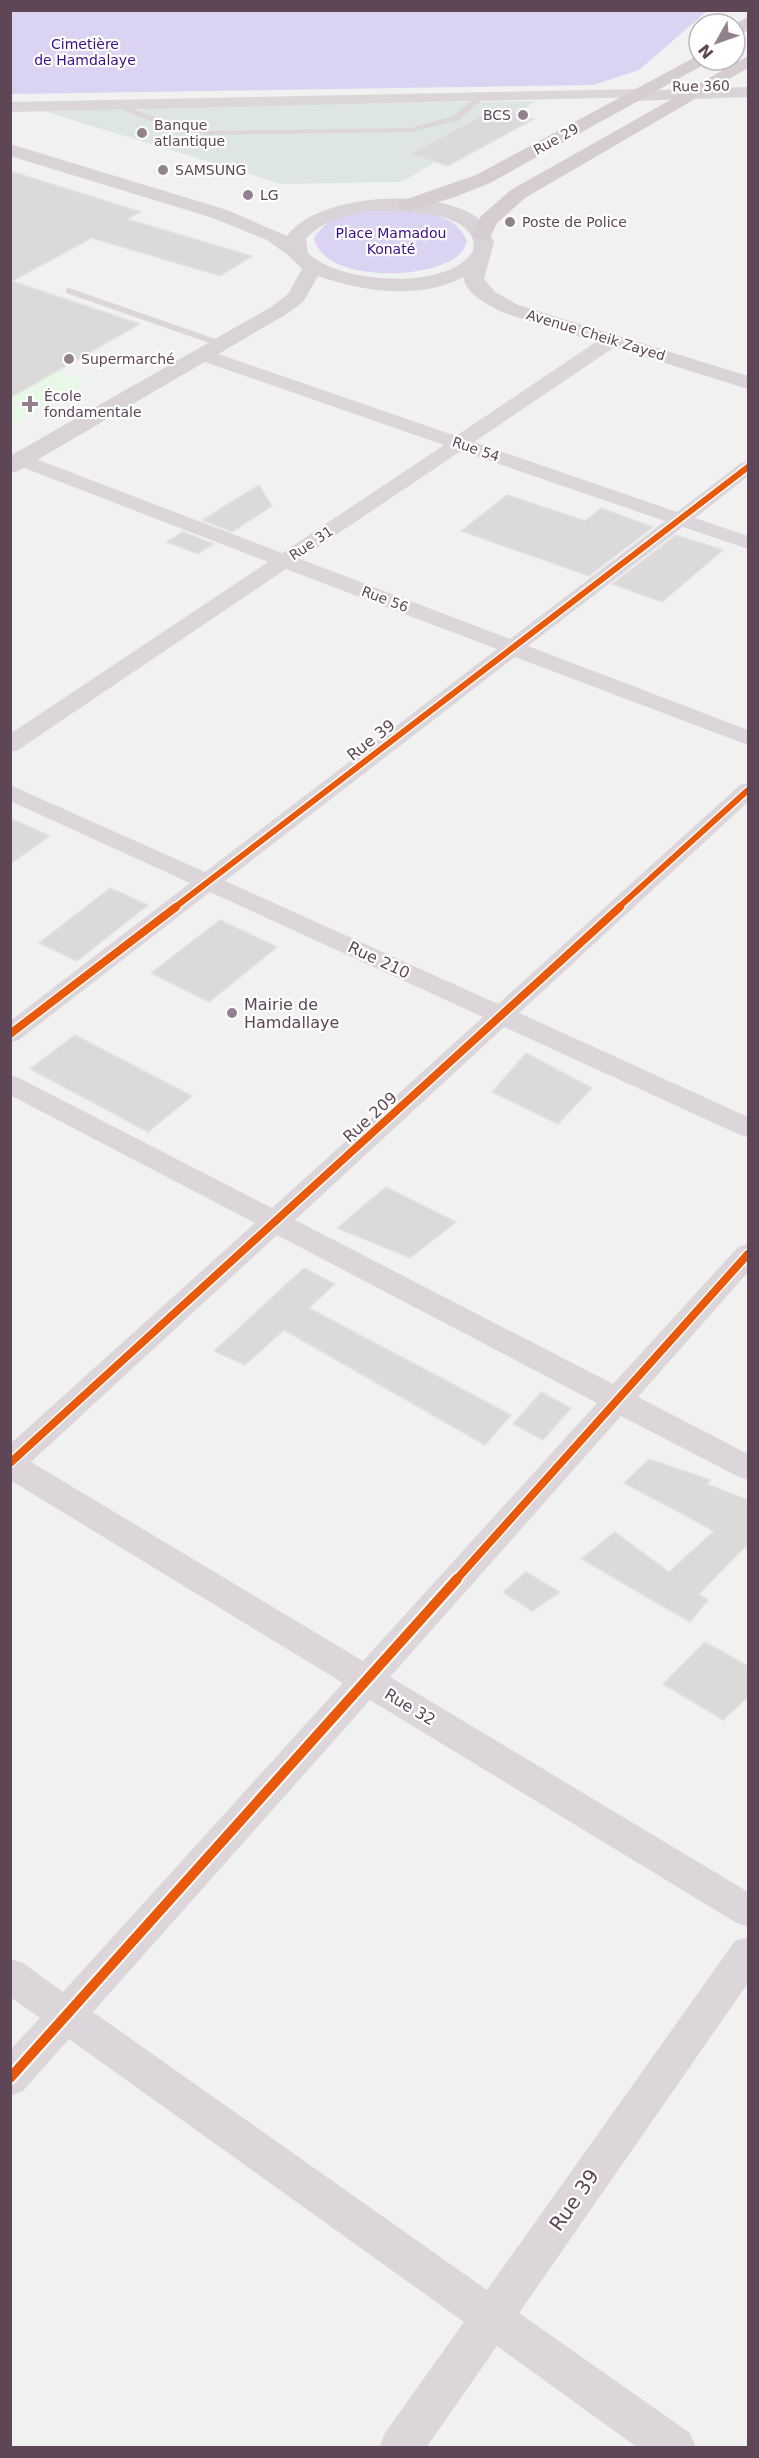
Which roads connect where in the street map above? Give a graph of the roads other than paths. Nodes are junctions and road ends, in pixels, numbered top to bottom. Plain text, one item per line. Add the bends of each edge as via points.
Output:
1 (748, 61) edge
2 (687, 67) edge
3 (748, 85) edge
4 (700, 90) junction
5 (642, 92) junction
6 (748, 92) edge
7 (480, 98) junction
8 (114, 105) junction
9 (10, 107) edge
10 (10, 150) edge
11 (408, 205) junction
12 (327, 213) junction
13 (220, 214) junction
14 (482, 235) junction
15 (296, 250) junction
16 (479, 258) junction
17 (313, 267) junction
18 (378, 284) junction
19 (400, 284) junction
20 (69, 291) dead end
21 (511, 309) junction
22 (278, 311) junction
23 (612, 340) junction
24 (212, 349) junction
25 (748, 383) edge
26 (459, 443) junction
27 (16, 463) edge
28 (748, 467) edge
29 (680, 519) junction
30 (748, 543) edge
31 (285, 560) junction
32 (513, 648) junction
33 (748, 738) edge
34 (10, 745) edge
35 (748, 790) edge
36 (10, 792) edge
37 (208, 882) junction
38 (501, 1016) junction
39 (10, 1034) edge
40 (10, 1084) edge
41 (748, 1128) edge
42 (275, 1222) junction
43 (748, 1254) edge
44 (618, 1400) junction
45 (10, 1464) edge
46 (748, 1468) edge
47 (366, 1681) junction
48 (748, 1911) edge
49 (748, 1953) edge
50 (10, 1975) edge
51 (67, 2015) junction
52 (10, 2078) edge
53 (492, 2318) junction
54 (400, 2448) edge
55 (675, 2448) edge

1 - 4 main road
2 - 5 main road, Rue 29
3 - 4 main road, Rue 360
4 - 5 main road
4 - 6 main road
4 - 14 main road via 518,194 488,220
5 - 7 street
5 - 11 main road, Rue 29 via 483,179
7 - 8 street
7 - 8 lane via 456,118 411,130 205,133
8 - 9 street
10 - 13 main road
11 - 12 main road via 365,205
11 - 14 main road via 456,215
12 - 13 main road via 281,217
12 - 15 main road via 307,224 296,237
13 - 15 main road via 274,236
14 - 16 main road via 484,247
15 - 17 main road
16 - 19 main road via 448,276
16 - 21 main road, Avenue Cheik Zayed via 474,280 488,296
17 - 18 main road via 341,278
17 - 22 main road via 296,298
18 - 19 main road
18 - 22 main road via 322,296
19 - 21 main road
20 - 24 lane
21 - 23 main road, Avenue Cheik Zayed
22 - 24 main road
23 - 25 main road, Avenue Cheik Zayed
23 - 26 street, Rue 31
24 - 26 street, Rue 54
24 - 27 main road
26 - 29 street, Rue 54
26 - 31 street, Rue 31
27 - 31 street, Rue 56
28 - 29 street, Rue 39
29 - 30 street, Rue 54
29 - 32 street, Rue 39
31 - 32 street, Rue 56
31 - 34 street, Rue 31
32 - 33 street, Rue 56
32 - 37 street, Rue 39
35 - 38 street, Rue 209
36 - 37 street, Rue 210
37 - 38 street, Rue 210
37 - 39 street, Rue 39
38 - 41 street, Rue 210
38 - 42 street, Rue 209
40 - 42 street
42 - 44 street
42 - 45 street, Rue 209
43 - 44 street
44 - 46 street
44 - 47 street
45 - 47 street, Rue 32
47 - 48 street, Rue 32
47 - 51 street
49 - 53 street, Rue 39
50 - 51 street
51 - 52 street
51 - 53 street
53 - 54 street, Rue 39
53 - 55 street

